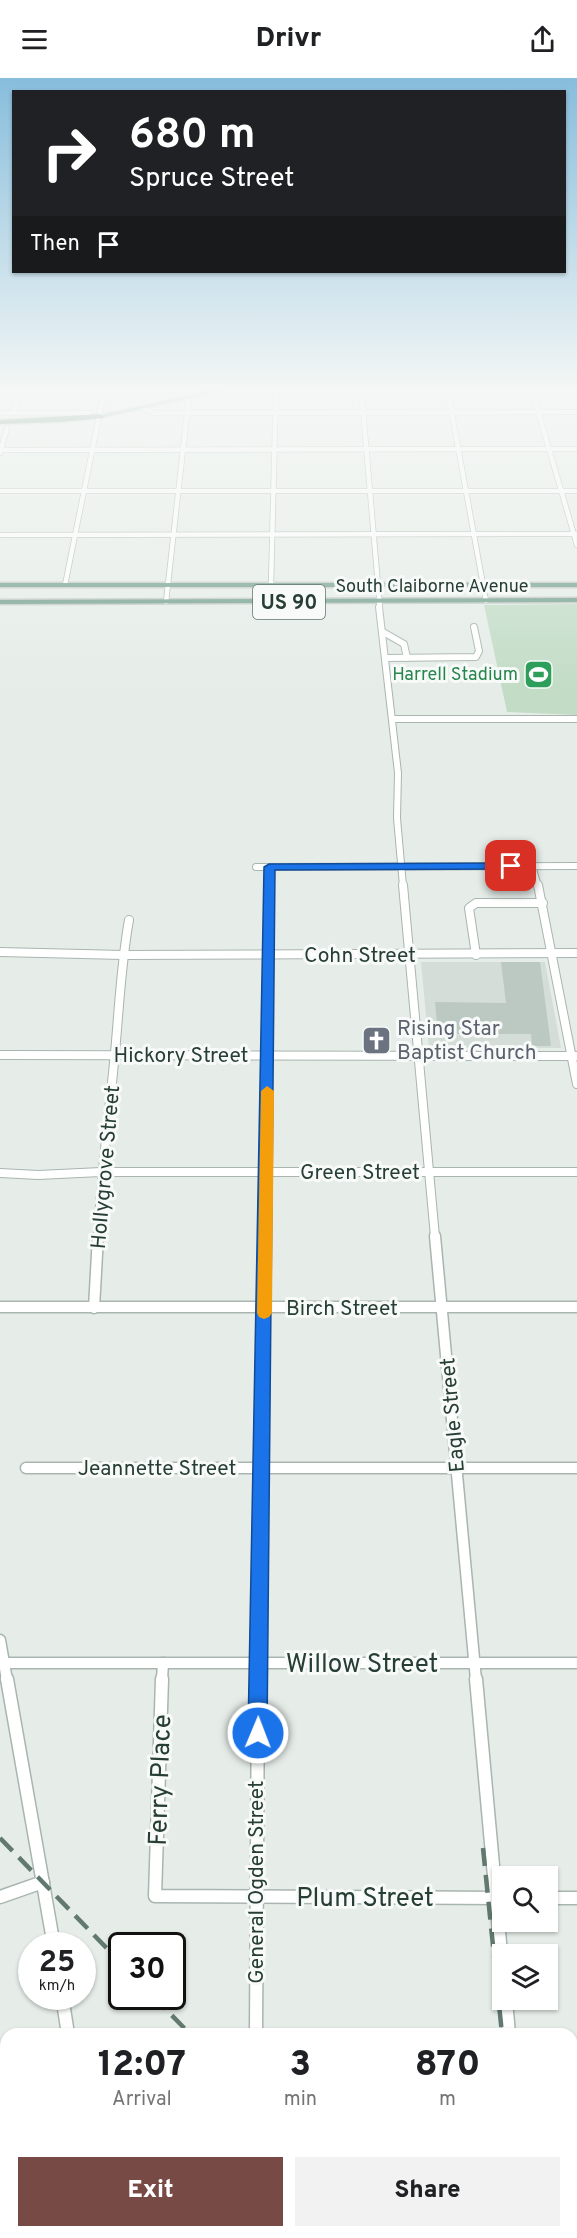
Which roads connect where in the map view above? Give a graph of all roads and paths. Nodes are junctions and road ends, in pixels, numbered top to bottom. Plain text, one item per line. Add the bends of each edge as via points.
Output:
1 (274, 488) edge
2 (370, 488) edge
3 (561, 488) edge
4 (0, 490) edge
5 (83, 490) junction
6 (178, 490) junction
7 (465, 490) junction
8 (274, 491) junction
9 (370, 491) junction
10 (562, 491) junction
11 (577, 491) edge
12 (374, 534) junction
13 (473, 534) junction
14 (575, 534) edge
15 (0, 535) edge
16 (74, 535) junction
17 (173, 535) junction
18 (273, 535) junction
19 (577, 545) edge
20 (0, 585) edge
21 (65, 585) junction
22 (168, 585) junction
23 (271, 585) junction
24 (377, 585) junction
25 (483, 585) junction
26 (577, 585) edge
27 (577, 600) edge
28 (0, 602) edge
29 (166, 602) junction
30 (379, 602) junction
31 (486, 602) junction
32 (474, 627) dead end
33 (383, 632) junction
34 (386, 658) junction
35 (407, 658) junction
36 (393, 719) junction
37 (577, 719) edge
38 (532, 866) junction
39 (577, 866) edge
40 (256, 867) dead end
41 (269, 867) junction
42 (402, 867) junction
43 (543, 903) junction
44 (129, 920) dead end
45 (0, 952) edge
46 (552, 953) junction
47 (577, 953) edge
48 (123, 955) junction
49 (269, 955) junction
50 (411, 955) junction
51 (476, 955) junction
52 (0, 1055) edge
53 (115, 1055) junction
54 (268, 1056) junction
55 (574, 1056) edge
56 (420, 1057) junction
57 (577, 1084) edge
58 (102, 1172) junction
59 (266, 1172) junction
60 (430, 1172) junction
61 (577, 1172) edge
62 (0, 1173) edge
63 (0, 1307) edge
64 (577, 1307) edge
65 (94, 1308) junction
66 (264, 1308) junction
67 (442, 1308) junction
68 (26, 1468) dead end
69 (262, 1468) junction
70 (457, 1468) junction
71 (577, 1468) edge
72 (0, 1640) edge
73 (4, 1663) junction
74 (259, 1663) junction
75 (474, 1663) junction
76 (577, 1663) edge
77 (163, 1664) junction
78 (496, 1866) edge
79 (43, 1882) junction
80 (155, 1896) joint
81 (0, 1897) edge
82 (255, 1897) junction
83 (492, 1898) edge
84 (558, 1898) edge
85 (577, 1898) edge
86 (52, 1932) edge
87 (64, 2010) edge
88 (507, 2010) edge
89 (67, 2028) edge
90 (256, 2028) edge
91 (508, 2028) edge

1 - 8 street
2 - 9 street
3 - 10 street
4 - 5 street
5 - 6 street
5 - 16 street
6 - 8 street
6 - 17 street
7 - 9 street
7 - 10 street
7 - 13 street
8 - 9 street
8 - 18 street
9 - 12 street
10 - 11 street
10 - 14 street
12 - 13 street
12 - 18 street
12 - 24 street
13 - 14 street
13 - 25 street
14 - 19 street
15 - 16 street
16 - 17 street
16 - 21 street
17 - 18 street
17 - 22 street
18 - 23 street
20 - 21 main road, South Claiborne Avenue / US 90
21 - 22 main road, South Claiborne Avenue / US 90
22 - 23 main road, South Claiborne Avenue / US 90
22 - 29 street
23 - 24 main road, South Claiborne Avenue / US 90
24 - 25 main road, South Claiborne Avenue / US 90
24 - 30 street
25 - 26 main road, South Claiborne Avenue / US 90
25 - 31 street
27 - 31 main road, South Claiborne Avenue / US 90
28 - 29 main road, South Claiborne Avenue / US 90
29 - 30 main road, South Claiborne Avenue / US 90
30 - 31 main road, South Claiborne Avenue / US 90
30 - 33 street
32 - 35 street via 479,651 476,657
33 - 34 street
33 - 35 street via 406,644
34 - 35 street
34 - 36 street
36 - 37 street
36 - 42 street
38 - 39 street
38 - 42 street
38 - 43 street
40 - 41 street
41 - 42 street
41 - 49 street, General Ogden Street
42 - 50 street, Eagle Street
43 - 46 street
43 - 51 street via 470,905
44 - 48 street, Hollygrove Street
45 - 48 street, Cohn Street
46 - 47 street, Cohn Street
46 - 51 street, Cohn Street
46 - 55 street
48 - 49 street, Cohn Street
48 - 53 street, Hollygrove Street
49 - 50 street, Cohn Street
49 - 54 street, General Ogden Street
50 - 51 street, Cohn Street
50 - 56 street, Eagle Street
52 - 53 street, Hickory Street
53 - 54 street, Hickory Street
53 - 58 street, Hollygrove Street
54 - 56 street, Hickory Street
54 - 59 street, General Ogden Street
55 - 56 street, Hickory Street
55 - 57 street
56 - 60 street, Eagle Street
58 - 59 street, Green Street
58 - 62 street, Green Street
58 - 65 street, Hollygrove Street
59 - 60 street, Green Street
59 - 66 street, General Ogden Street
60 - 61 street, Green Street
60 - 67 street, Eagle Street
63 - 65 street, Birch Street
64 - 67 street, Birch Street
65 - 66 street, Birch Street
66 - 67 street, Birch Street
66 - 69 street, General Ogden Street
67 - 70 street, Eagle Street
68 - 69 street, Jeannette Street
69 - 70 street, Jeannette Street
69 - 74 street, General Ogden Street
70 - 71 street, Jeannette Street
70 - 75 street, Eagle Street
72 - 73 street
73 - 77 street, Willow Street
73 - 79 street
74 - 75 street, Willow Street
74 - 77 street, Willow Street
74 - 82 street, General Ogden Street
75 - 76 street, Willow Street
75 - 78 street, Eagle Street
77 - 80 street, Ferry Place
79 - 81 street
79 - 86 street
80 - 82 street, Plum Street
82 - 83 street, Plum Street
82 - 90 street, General Ogden Street
84 - 85 street
87 - 89 street
88 - 91 street

